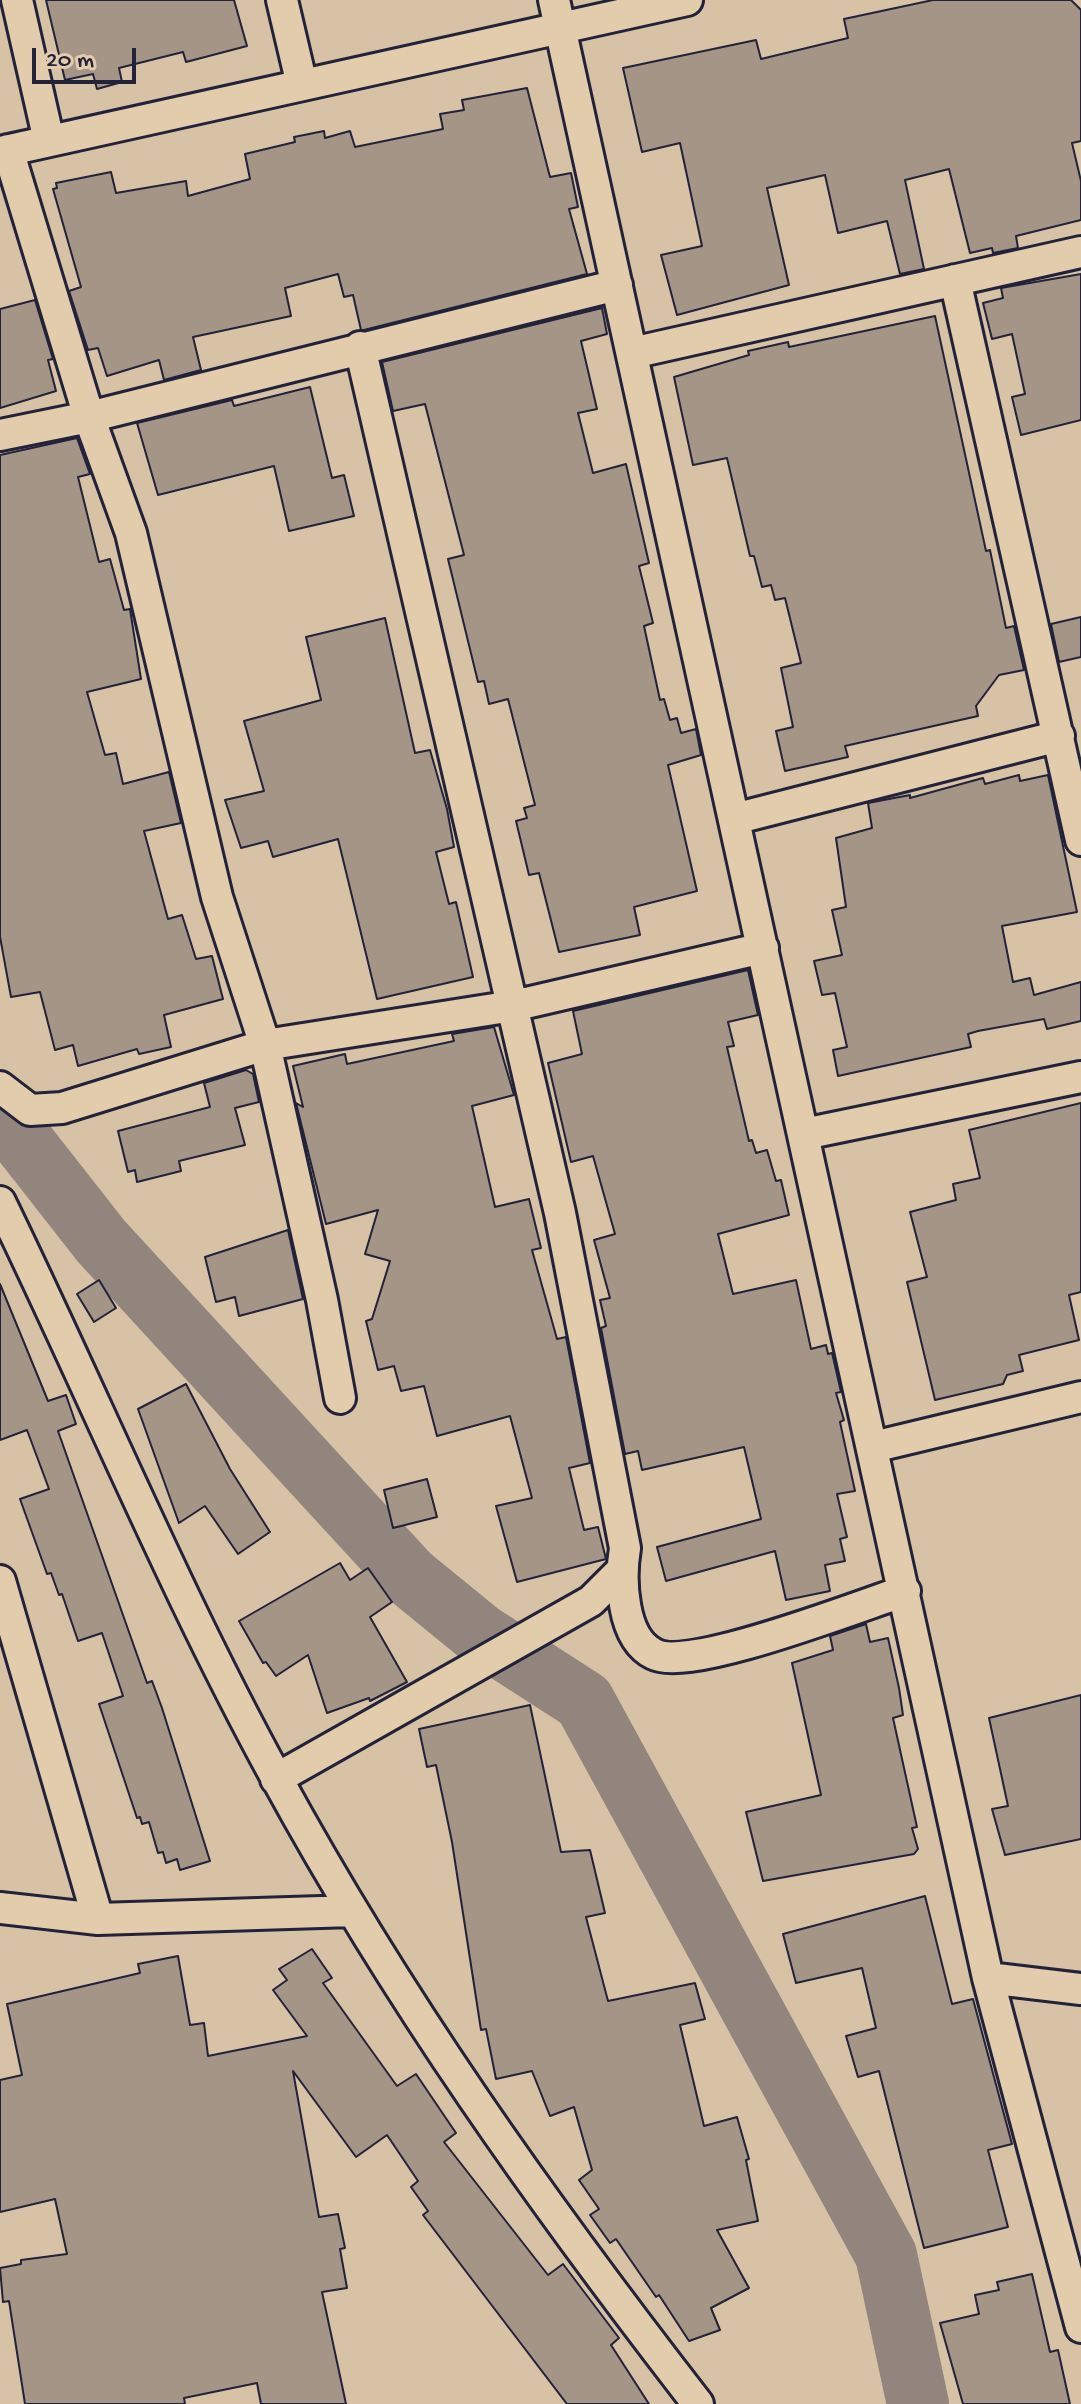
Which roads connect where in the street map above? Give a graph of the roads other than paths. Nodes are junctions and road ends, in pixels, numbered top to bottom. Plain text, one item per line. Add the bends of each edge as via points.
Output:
1 (17, 0) edge
2 (282, 0) edge
3 (687, 0) edge
4 (557, 14) edge
5 (302, 85) junction
6 (49, 141) junction
7 (4, 151) edge
8 (1081, 252) edge
9 (955, 280) junction
10 (617, 285) junction
11 (360, 347) junction
12 (632, 353) junction
13 (89, 417) junction
14 (0, 435) edge
15 (1059, 736) junction
16 (734, 819) junction
17 (1081, 840) edge
18 (763, 948) junction
19 (513, 1006) junction
20 (265, 1045) junction
21 (1081, 1077) edge
22 (0, 1087) edge
23 (804, 1134) junction
24 (0, 1202) edge
25 (1081, 1397) edge
26 (340, 1398) dead end
27 (873, 1447) junction
28 (621, 1571) junction
29 (0, 1581) edge
30 (905, 1591) junction
31 (276, 1779) junction
32 (0, 1908) edge
33 (353, 1911) junction
34 (98, 1919) junction
35 (988, 1978) junction
36 (1081, 1989) edge
37 (1081, 2327) edge
38 (698, 2404) edge

1 - 6 street
2 - 5 street
3 - 4 street
4 - 5 street
4 - 10 street
5 - 6 street
6 - 7 street
7 - 13 street
8 - 9 street
9 - 12 street
9 - 15 street
10 - 11 street
10 - 12 street
11 - 13 street
11 - 19 street
12 - 16 street
13 - 14 street
13 - 20 street via 131,533 217,897
15 - 16 street
15 - 17 street
16 - 18 street
18 - 19 street
18 - 23 street
19 - 20 street
19 - 28 street via 560,1213 625,1548
20 - 22 street via 62,1108 30,1110
20 - 26 street
21 - 23 street
23 - 27 street
24 - 31 street via 211,1655
25 - 27 street
27 - 30 street
28 - 30 street via 635,1635 654,1655 679,1660
28 - 31 street via 591,1601
29 - 34 street
30 - 35 street
31 - 33 street
32 - 34 street
33 - 34 street
33 - 38 street via 462,2086
35 - 36 street
35 - 37 street

